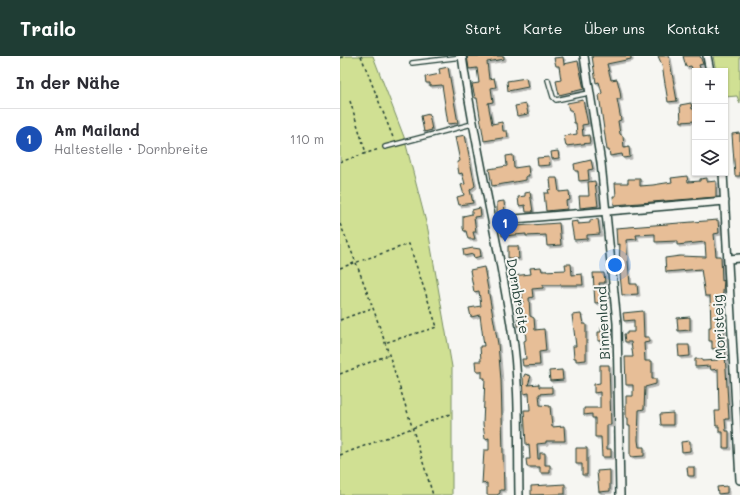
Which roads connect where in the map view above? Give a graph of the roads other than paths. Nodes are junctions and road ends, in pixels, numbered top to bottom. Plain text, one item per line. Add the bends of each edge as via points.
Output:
1 (584, 56) edge
2 (707, 56) edge
3 (462, 57) edge
4 (412, 63) dead end
5 (709, 68) edge
6 (548, 80) dead end
7 (590, 93) junction
8 (472, 124) junction
9 (385, 147) road end
10 (723, 176) edge
11 (725, 201) junction
12 (607, 212) junction
13 (492, 221) junction
14 (740, 258) edge
15 (729, 259) junction
16 (740, 480) edge
17 (519, 495) edge
18 (620, 495) edge

1 - 7 street, Binnenland
2 - 5 street
3 - 4 lane
3 - 8 street, Dornbreite
6 - 7 lane via 553,98 556,100
7 - 12 street, Binnenland
8 - 9 lane
8 - 13 street, Dornbreite
10 - 11 street, Moristeig
11 - 12 street
11 - 15 street, Moristeig
12 - 13 street
12 - 18 street, Binnenland via 617,323
13 - 17 street, Dornbreite via 512,332
14 - 15 street
15 - 16 street, Moristeig

